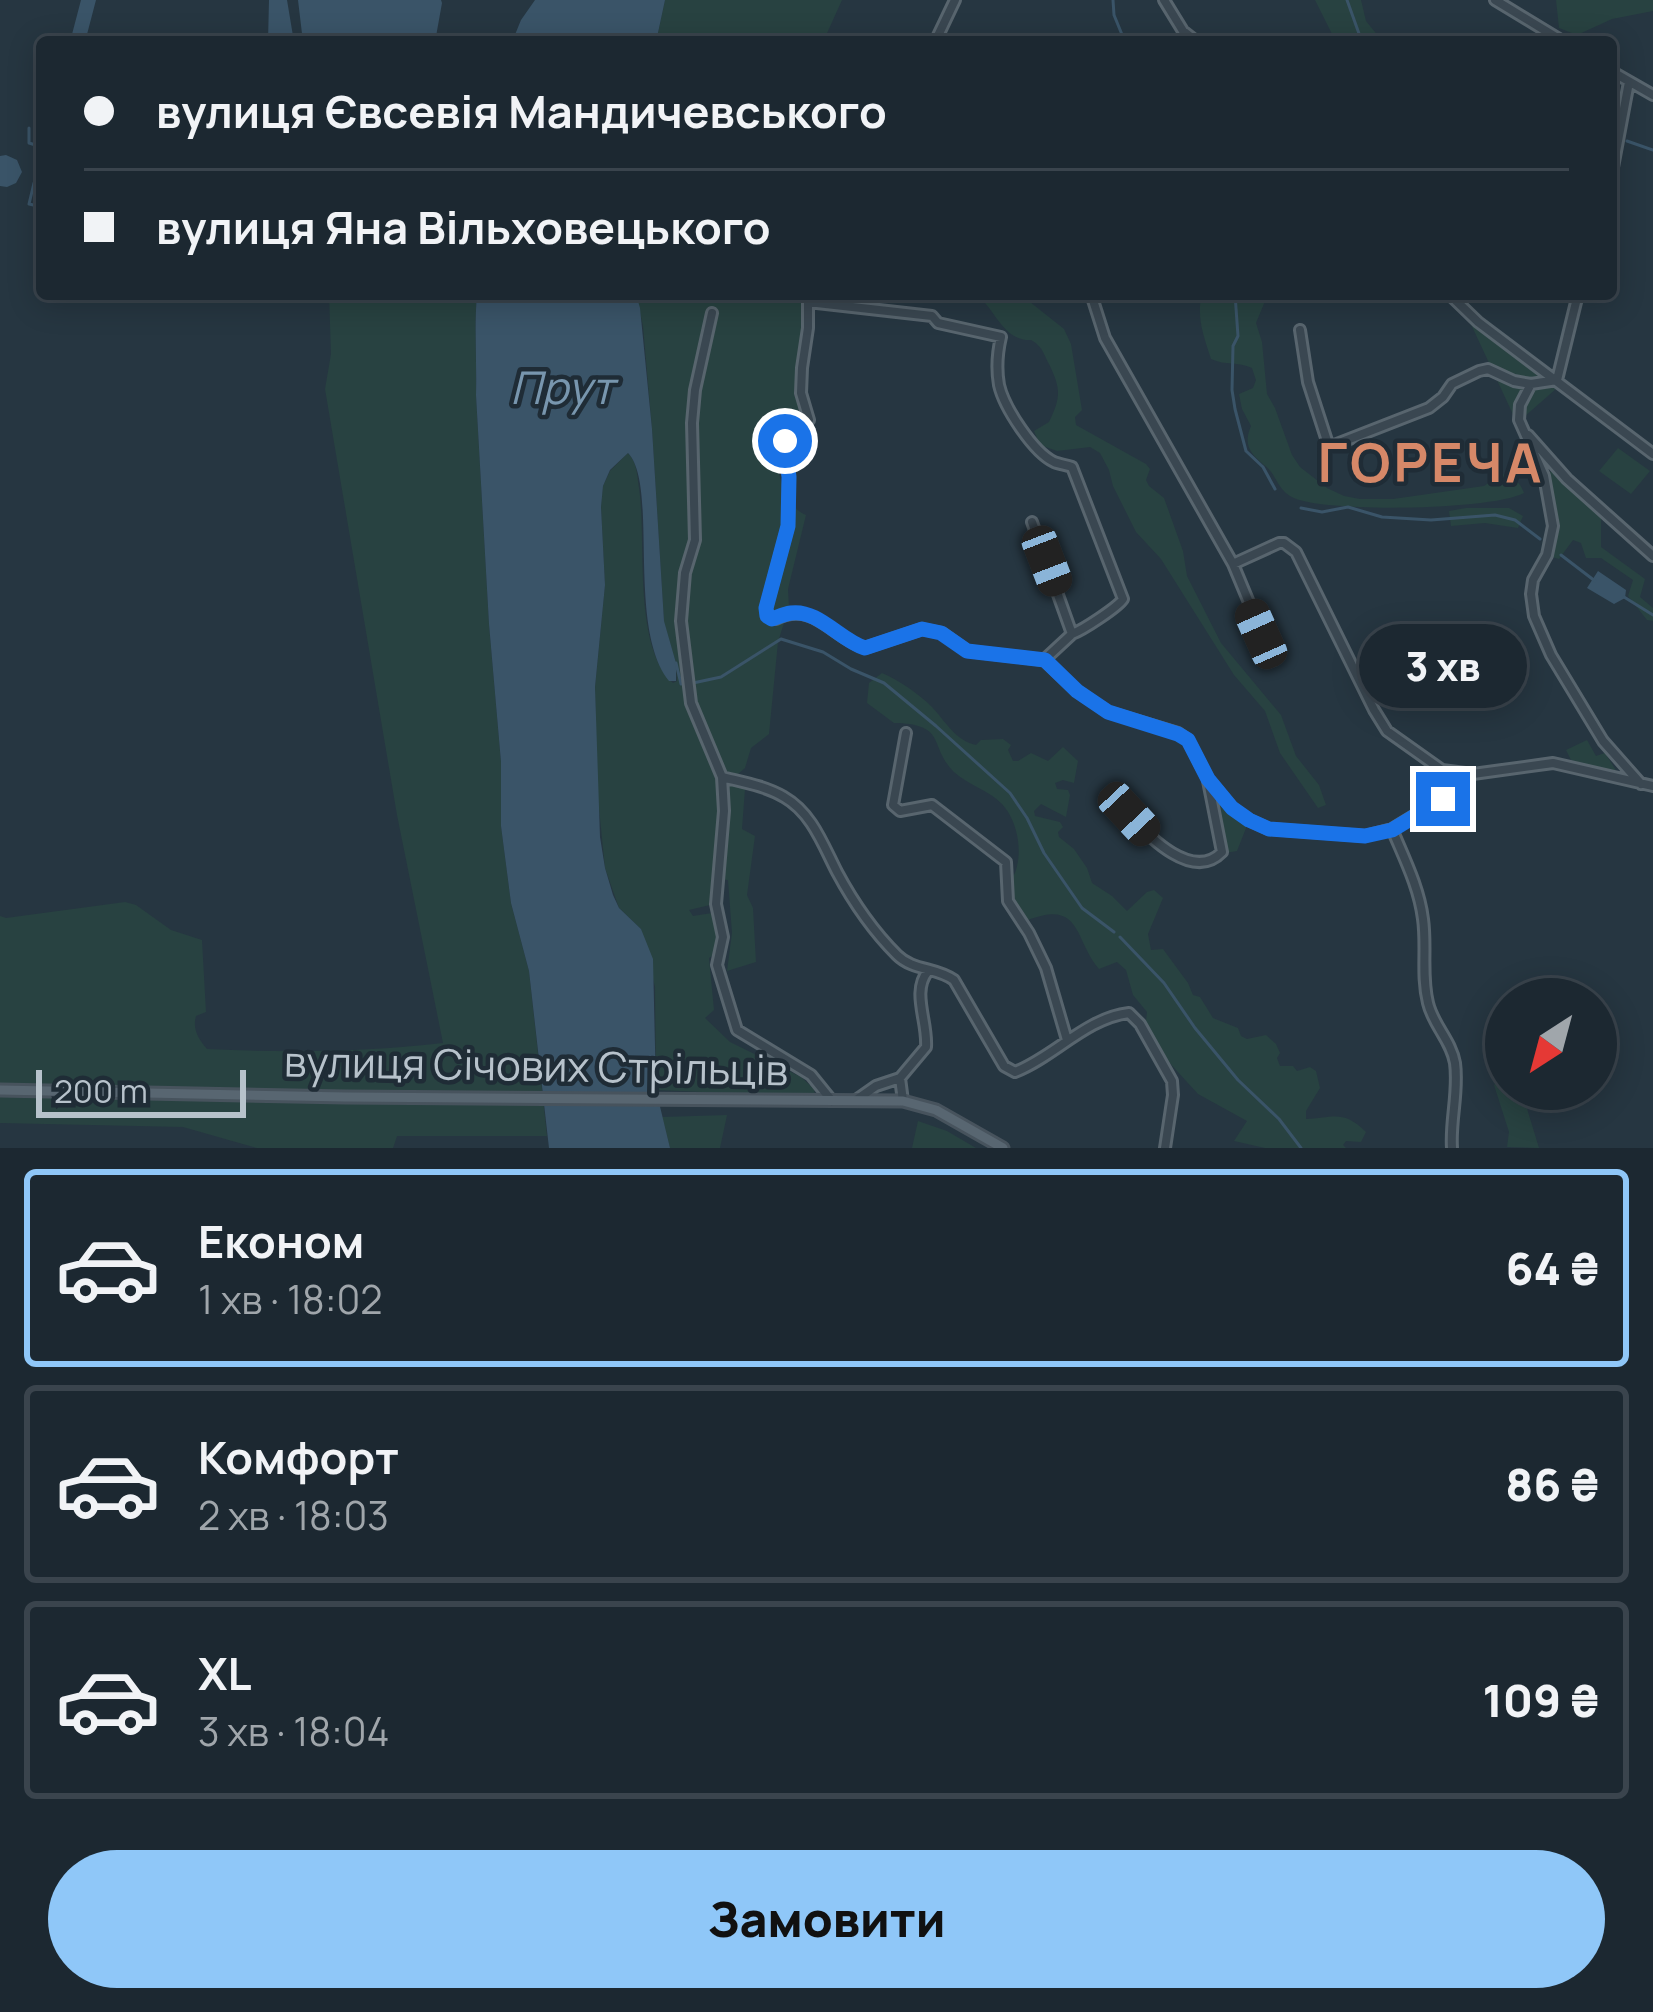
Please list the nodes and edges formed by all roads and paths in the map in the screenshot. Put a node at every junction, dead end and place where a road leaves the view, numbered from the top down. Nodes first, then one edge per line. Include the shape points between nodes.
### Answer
1 (955, 0) edge
2 (1164, 0) edge
3 (1495, 0) edge
4 (938, 36) edge
5 (1190, 36) edge
6 (1554, 36) edge
7 (1617, 75) edge
8 (1629, 82) junction
9 (1653, 95) edge
10 (1617, 146) edge
11 (808, 300) edge
12 (822, 300) edge
13 (1093, 300) edge
14 (1455, 300) edge
15 (1577, 300) edge
16 (712, 313) dead end
17 (1300, 329) dead end
18 (1557, 380) junction
19 (1532, 385) junction
20 (1523, 429) junction
21 (1652, 451) edge
22 (1032, 522) dead end
23 (1653, 556) edge
24 (1233, 564) junction
25 (1072, 634) junction
26 (1045, 660) junction
27 (1273, 660) dead end
28 (906, 733) dead end
29 (1473, 774) junction
30 (722, 777) junction
31 (1208, 779) junction
32 (1641, 784) junction
33 (1653, 785) edge
34 (1129, 814) dead end
35 (1392, 830) junction
36 (928, 971) junction
37 (1067, 1040) junction
38 (900, 1078) junction
39 (0, 1090) edge
40 (832, 1100) junction
41 (856, 1100) junction
42 (903, 1102) junction
43 (1003, 1148) edge
44 (1165, 1148) edge
45 (1452, 1148) edge

1 - 4 street
2 - 5 street
3 - 6 street
7 - 8 street
8 - 9 street
8 - 10 street
11 - 26 street via 801,394 809,420 785,441 788,526 767,616 805,615 865,648 922,629 967,651
12 - 25 street via 932,316 1001,337 1000,392 1037,450 1072,467 1123,598
13 - 24 street via 1105,338
14 - 18 street
15 - 18 street
16 - 30 street via 695,390 695,540 681,621 691,703
17 - 19 street via 1329,447 1429,408 1451,384 1479,371
18 - 19 street
18 - 21 street
19 - 20 street via 1520,405
20 - 23 street
20 - 32 street via 1544,476 1553,526 1533,580 1534,616 1604,740
22 - 25 street
24 - 27 street
24 - 29 street via 1279,543 1296,552 1387,730 1442,770
25 - 26 street
26 - 31 street via 1108,712 1188,740
28 - 37 street via 893,805 932,805 1006,862 1008,901 1046,968
29 - 32 street via 1553,763
29 - 35 street
30 - 36 street via 785,797 804,813 899,958
30 - 40 street via 717,965 736,1030 811,1075
31 - 34 street via 1222,852 1207,863 1156,844
31 - 35 street via 1232,808 1269,829 1365,836
32 - 33 street
35 - 45 street via 1421,907 1431,1015 1455,1062
36 - 37 street via 954,980 1009,1070 1026,1068
36 - 38 street via 919,990 926,1047
37 - 44 street via 1129,1013 1140,1024 1172,1081
38 - 41 street, вулиця Січових Стрільців
38 - 42 street
39 - 40 main road, вулиця Січових Стрільців
40 - 41 main road, вулиця Січових Стрільців
41 - 42 main road, вулиця Січових Стрільців
42 - 43 main road, вулиця Січових Стрільців via 936,1110

